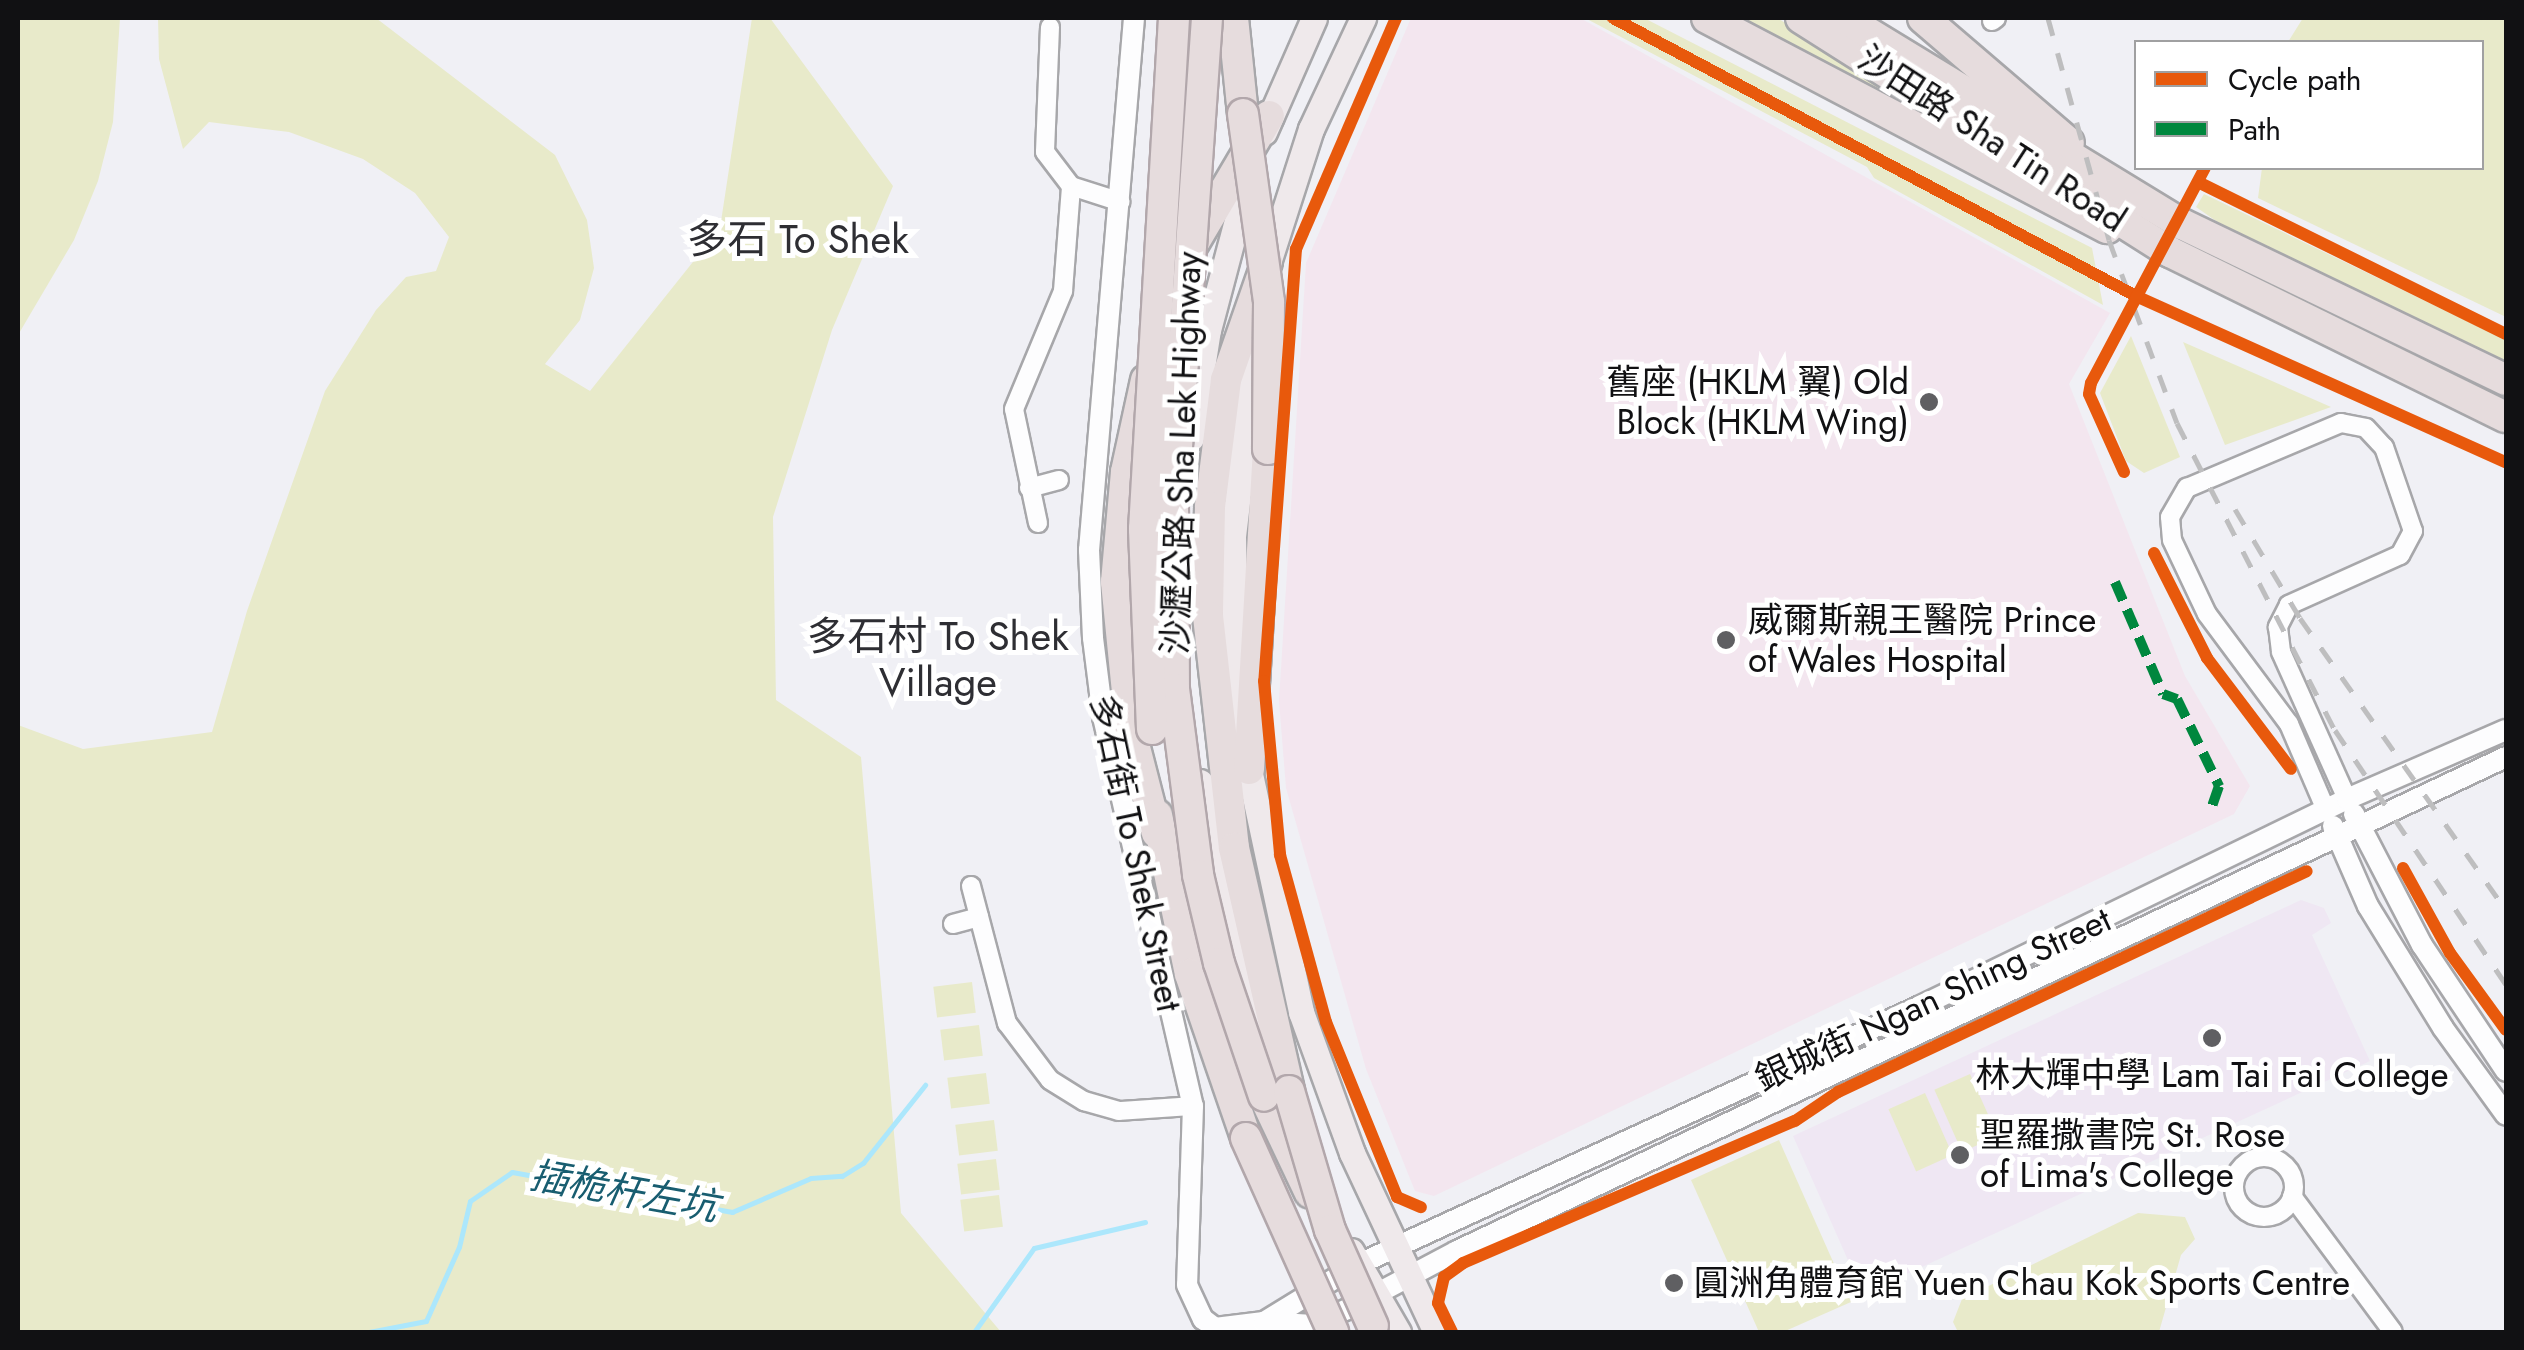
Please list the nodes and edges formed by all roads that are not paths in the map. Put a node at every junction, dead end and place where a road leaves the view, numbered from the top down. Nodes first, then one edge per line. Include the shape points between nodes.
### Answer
1 (1134, 18) edge
2 (1174, 18) edge
3 (1207, 18) edge
4 (1233, 18) edge
5 (1314, 18) edge
6 (1363, 18) edge
7 (1708, 18) edge
8 (1801, 18) edge
9 (1844, 18) edge
10 (1923, 18) edge
11 (1050, 27) dead end
12 (1269, 116) junction
13 (1071, 186) junction
14 (2121, 187) junction
15 (1121, 202) junction
16 (2170, 252) junction
17 (1267, 262) junction
18 (2506, 380) edge
19 (2506, 418) edge
20 (1059, 480) dead end
21 (1029, 488) junction
22 (1038, 523) dead end
23 (2506, 730) edge
24 (2506, 757) edge
25 (1250, 769) junction
26 (2347, 798) junction
27 (2326, 810) junction
28 (2358, 825) junction
29 (1157, 833) junction
30 (2336, 836) junction
31 (971, 886) dead end
32 (979, 917) junction
33 (953, 924) dead end
34 (2506, 1071) edge
35 (1194, 1106) junction
36 (2506, 1115) edge
37 (2292, 1196) dead end
38 (1330, 1230) junction
39 (1393, 1249) junction
40 (1358, 1265) junction
41 (1410, 1274) junction
42 (1379, 1292) junction
43 (1264, 1322) junction
44 (1234, 1332) edge
45 (1333, 1332) edge
46 (1375, 1332) edge
47 (1398, 1332) edge
48 (1436, 1332) edge
49 (2393, 1332) edge

1 - 15 street, 多石街 To Shek Street
2 - 29 highway, 沙瀝公路 Sha Lek Highway, bridge via 1144,529
3 - 38 highway, 沙瀝公路 Sha Lek Highway, bridge via 1172,554 1184,796 1233,1012 1264,1096
4 - 25 highway, bridge via 1269,302
5 - 12 main road
6 - 17 main road via 1311,129
7 - 16 highway via 2065,210
8 - 16 highway, 沙田路 Sha Tin Road
9 - 14 highway, 沙田路 Sha Tin Road
10 - 14 highway
11 - 13 street via 1042,137 1053,166
12 - 29 highway via 1200,224 1135,420 1118,536 1118,648
12 - 40 main road via 1221,274 1194,408 1184,529 1186,658 1204,806 1244,978 1268,1054
13 - 15 street
13 - 21 street via 1063,291 1014,409
14 - 18 highway, 沙田路 Sha Tin Road via 2296,282
15 - 35 street, 多石街 To Shek Street via 1089,550 1093,638 1102,716
16 - 19 highway, 沙田路 Sha Tin Road
17 - 25 main road via 1233,537 1236,677
17 - 38 highway, bridge via 1224,394 1209,532 1210,651 1252,947
20 - 21 street
21 - 22 street
23 - 26 street, 銀城街 Ngan Shing Street
24 - 28 street, 銀城街 Ngan Shing Street
25 - 39 main road via 1300,1012
26 - 27 street, 銀城街 Ngan Shing Street
26 - 27 street via 2281,652 2278,627 2289,605 2400,556 2413,531 2384,447 2366,428 2340,423 2187,488 2170,517 2172,540 2207,614 2289,724
26 - 28 street
27 - 30 street
27 - 39 street, 銀城街 Ngan Shing Street
28 - 30 street, 銀城街 Ngan Shing Street
28 - 34 street via 2422,946
29 - 45 highway, 沙瀝公路 Sha Lek Highway, bridge via 1190,974 1228,1091
30 - 36 street via 2368,906 2426,1002
30 - 41 street, 銀城街 Ngan Shing Street
31 - 32 street
32 - 33 street
32 - 35 street via 1007,1023 1050,1080 1084,1101 1120,1111
35 - 44 street, 多石街 To Shek Street via 1187,1285 1203,1319
37 - 49 street
38 - 46 highway, 沙瀝公路 Sha Lek Highway, bridge
39 - 40 street, 銀城街 Ngan Shing Street
39 - 41 main road
40 - 42 main road
40 - 43 street, 多石街 To Shek Street
41 - 42 street, 銀城街 Ngan Shing Street
41 - 48 main road
42 - 43 street, 多石街 To Shek Street via 1313,1325
42 - 47 main road
43 - 44 street, 多石街 To Shek Street

